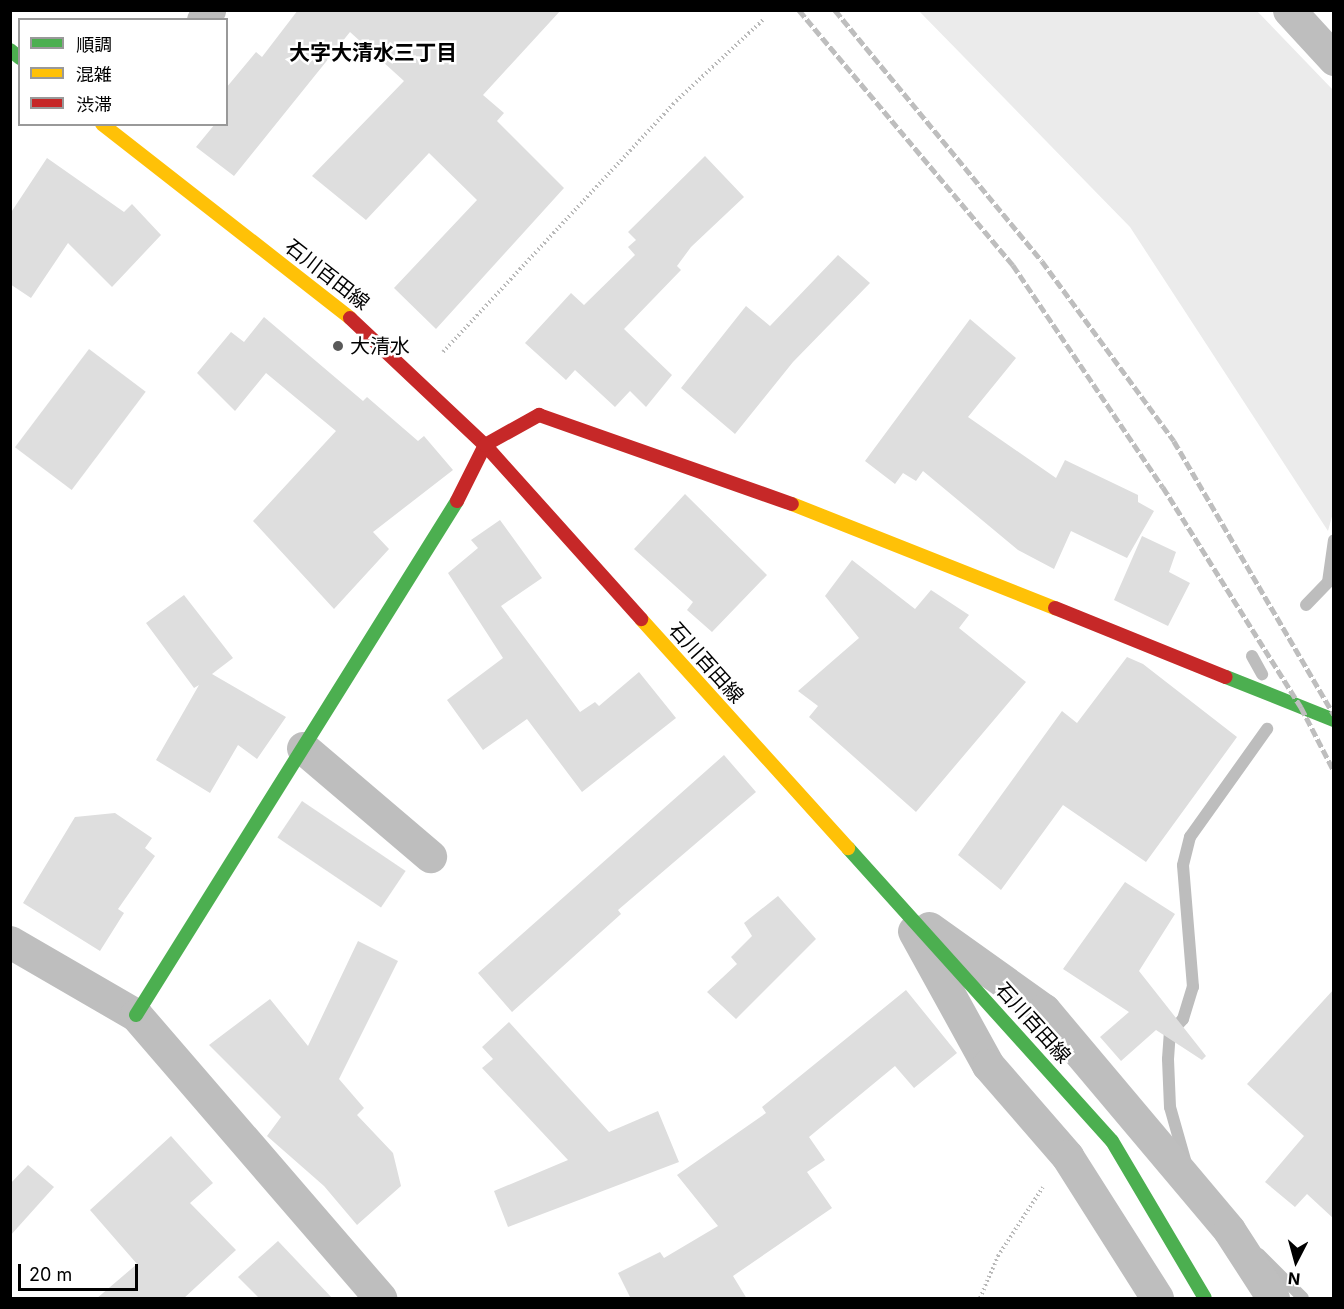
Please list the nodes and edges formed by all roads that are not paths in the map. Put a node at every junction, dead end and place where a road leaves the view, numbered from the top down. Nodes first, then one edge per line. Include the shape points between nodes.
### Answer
1 (1289, 10) edge
2 (1334, 59) edge
3 (115, 128) edge
4 (485, 445) junction
5 (1334, 720) edge
6 (303, 747) junction
7 (430, 856) dead end
8 (901, 908) junction
9 (10, 942) edge
10 (136, 1015) junction
11 (380, 1299) edge
12 (1157, 1299) edge
13 (1205, 1299) edge
14 (1273, 1299) edge

1 - 2 street
3 - 4 main road, 石川百田線 via 353,320
4 - 5 main road via 539,415 817,513
4 - 6 main road via 471,479
4 - 8 main road, 石川百田線
6 - 7 street
6 - 10 main road
8 - 12 street via 988,1065 1067,1156
8 - 13 main road, 石川百田線 via 1112,1142
8 - 14 street via 1044,1010 1222,1222
9 - 10 street
10 - 11 street

